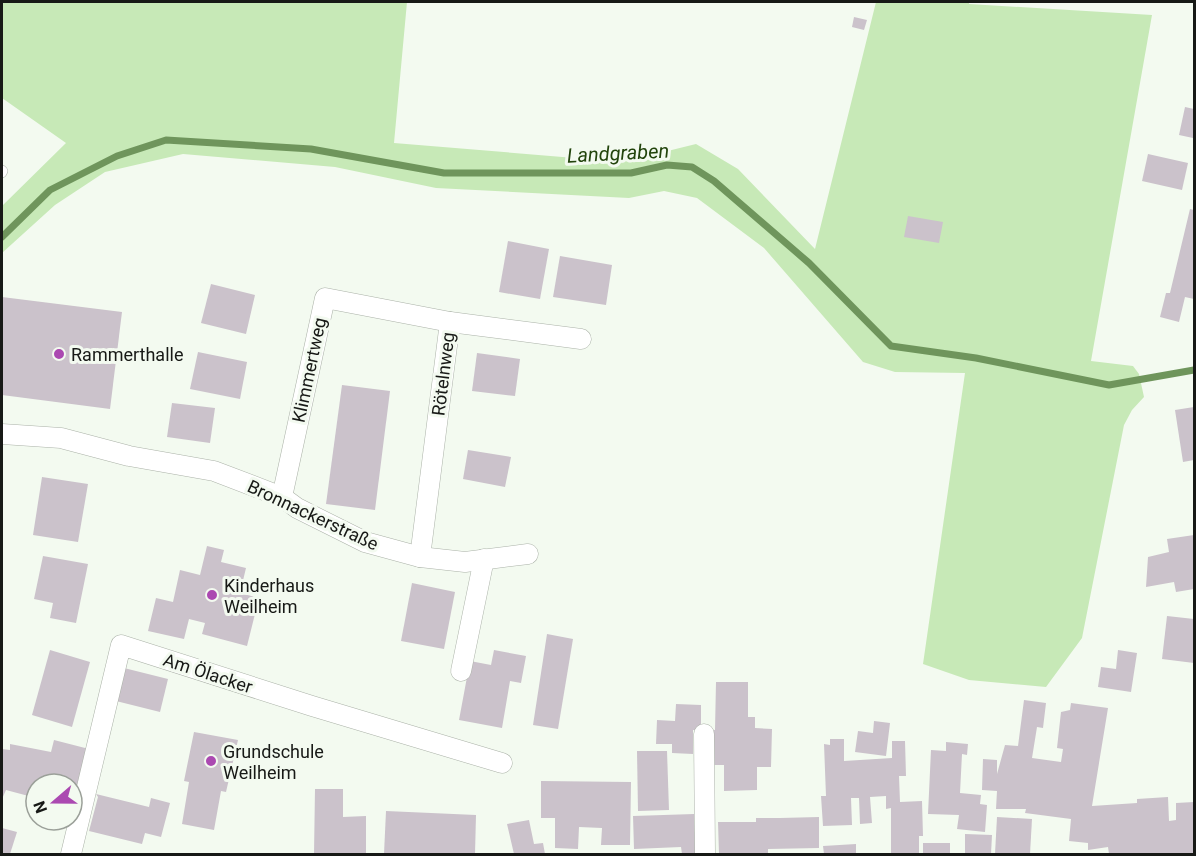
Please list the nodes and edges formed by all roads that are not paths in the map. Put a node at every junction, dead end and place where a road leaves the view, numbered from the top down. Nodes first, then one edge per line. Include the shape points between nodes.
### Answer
1 (450, 322) junction
2 (581, 339) dead end
3 (2, 434) edge
4 (282, 497) junction
5 (528, 554) dead end
6 (420, 557) junction
7 (484, 559) junction
8 (461, 671) dead end
9 (704, 734) dead end
10 (502, 763) dead end
11 (71, 855) edge
12 (705, 855) edge

1 - 2 street, Rötelnweg
1 - 4 street, Klimmertweg via 325,298
1 - 6 street, Rötelnweg
3 - 4 street, Bronnackerstraße via 62,438 129,456 214,471
4 - 6 street, Bronnackerstraße via 365,542
5 - 7 street, Bronnackerstraße
6 - 7 street, Bronnackerstraße via 465,562
7 - 8 street
9 - 12 street
10 - 11 street, Am Ölacker via 121,645

